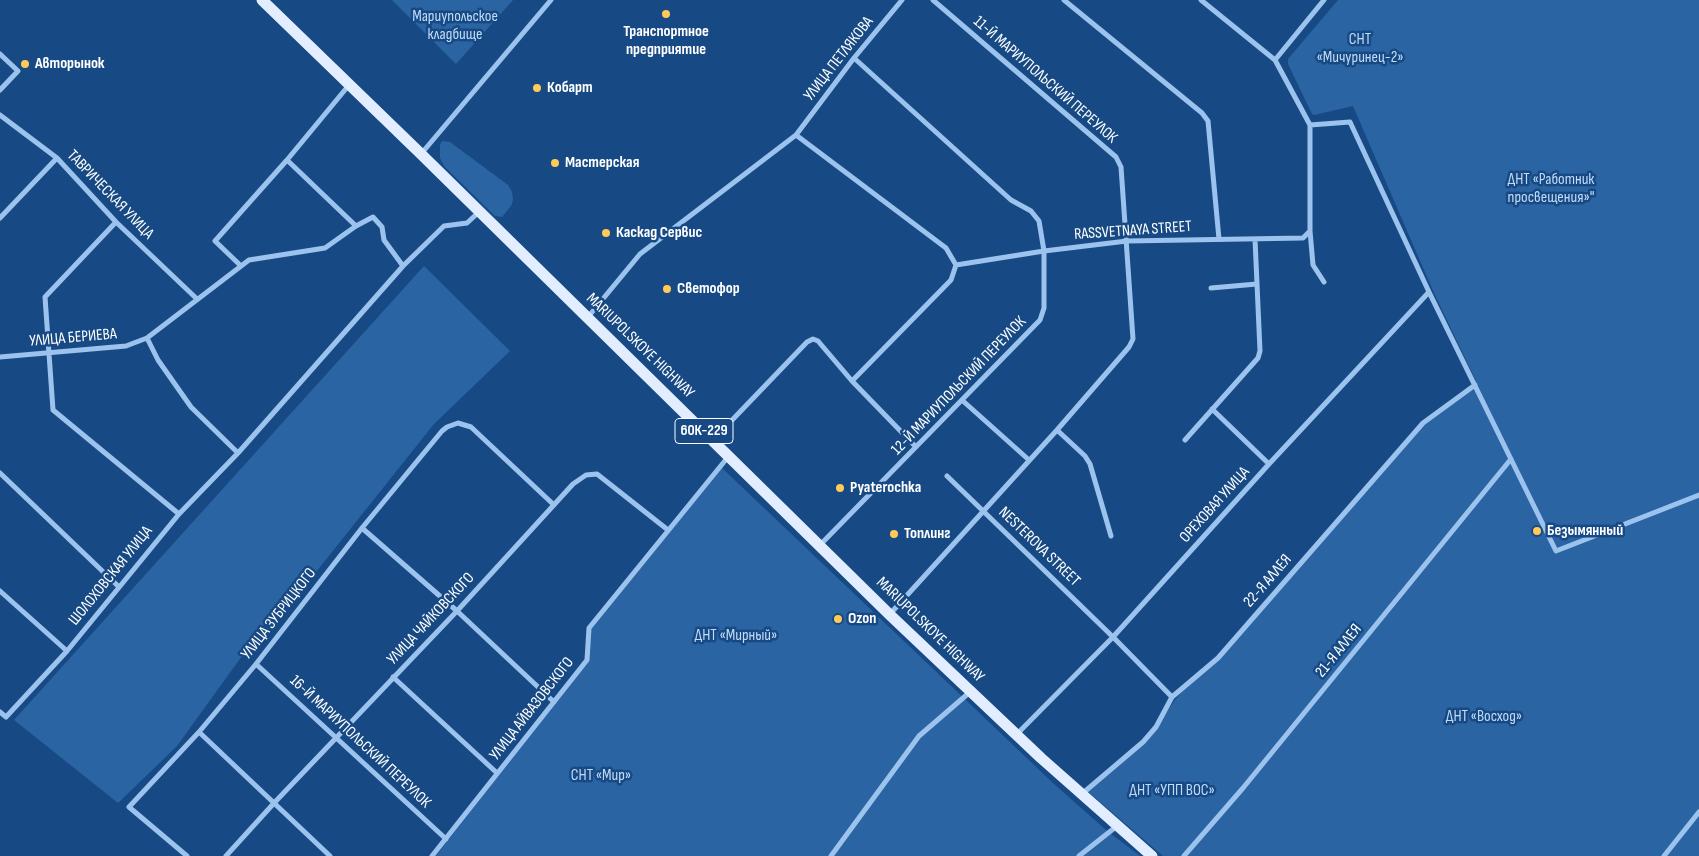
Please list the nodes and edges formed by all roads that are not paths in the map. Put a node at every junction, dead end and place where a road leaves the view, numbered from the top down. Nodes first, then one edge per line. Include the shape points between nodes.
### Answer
1 (262, 0) edge
2 (551, 0) edge
3 (902, 0) edge
4 (933, 0) edge
5 (1064, 0) edge
6 (1201, 0) edge
7 (1324, 0) edge
8 (0, 54) edge
9 (854, 58) junction
10 (1275, 60) junction
11 (350, 84) junction
12 (0, 90) edge
13 (0, 115) edge
14 (1310, 125) junction
15 (796, 134) junction
16 (421, 154) junction
17 (57, 158) junction
18 (287, 160) junction
19 (480, 211) junction
20 (0, 218) edge
21 (116, 222) junction
22 (356, 226) junction
23 (1310, 231) junction
24 (1219, 239) junction
25 (1255, 239) junction
26 (1127, 242) junction
27 (1044, 251) junction
28 (956, 265) junction
29 (241, 266) junction
30 (403, 266) junction
31 (1324, 282) dead end
32 (1257, 284) junction
33 (1211, 288) dead end
34 (1429, 292) junction
35 (197, 299) junction
36 (588, 318) junction
37 (147, 338) junction
38 (49, 353) junction
39 (0, 357) edge
40 (852, 381) junction
41 (1475, 385) junction
42 (963, 401) junction
43 (1212, 409) junction
44 (1057, 430) junction
45 (713, 440) junction
46 (1184, 440) dead end
47 (916, 447) junction
48 (238, 452) junction
49 (729, 456) junction
50 (1511, 459) junction
51 (1029, 460) junction
52 (1269, 464) junction
53 (0, 473) edge
54 (947, 476) dead end
55 (1699, 495) edge
56 (554, 505) junction
57 (983, 511) junction
58 (179, 514) junction
59 (362, 528) junction
60 (668, 530) junction
61 (1111, 536) dead end
62 (819, 545) junction
63 (118, 586) junction
64 (0, 591) edge
65 (457, 610) junction
66 (890, 615) junction
67 (1113, 637) junction
68 (67, 651) junction
69 (256, 664) junction
70 (393, 677) junction
71 (971, 692) junction
72 (1172, 697) junction
73 (554, 702) junction
74 (0, 712) edge
75 (199, 732) junction
76 (1017, 734) junction
77 (336, 738) junction
78 (497, 774) junction
79 (1081, 794) junction
80 (275, 802) junction
81 (1699, 812) edge
82 (1117, 826) junction
83 (446, 839) junction
84 (187, 856) edge
85 (226, 856) edge
86 (330, 856) edge
87 (432, 856) edge
88 (831, 856) edge
89 (1079, 856) edge
90 (1152, 856) edge
91 (1184, 856) edge
92 (1664, 856) edge

1 - 11 main road, MARIUPOLSKOYE HIGHWAY / 60К-229
2 - 16 street
3 - 9 street, УЛИЦА ПЕТЛЯКОВА
4 - 26 street, 11-Й МАРИУПОЛЬСКИЙ ПЕРЕУЛОК via 1116,157 1121,167
5 - 24 street via 1208,121
6 - 10 street
7 - 10 street
8 - 12 street via 18,71
9 - 15 street, УЛИЦА ПЕТЛЯКОВА
9 - 27 street, 12-Й МАРИУПОЛЬСКИЙ ПЕРЕУЛОК via 1011,200 1031,211 1039,221
10 - 14 street
11 - 16 main road, MARIUPOLSKOYE HIGHWAY / 60К-229
11 - 18 street
13 - 17 street, ТАВРИЧЕСКАЯ УЛИЦА
14 - 23 street
14 - 34 street via 1350,122
15 - 28 street via 946,248
15 - 36 street, УЛИЦА ПЕТЛЯКОВА via 640,254
16 - 19 main road, MARIUPOLSKOYE HIGHWAY / 60К-229
17 - 20 street
17 - 21 street, ТАВРИЧЕСКАЯ УЛИЦА
18 - 22 street
18 - 29 street via 215,242
19 - 30 street, ШОЛОХОВСКАЯ УЛИЦА via 467,223 444,226
19 - 36 main road, MARIUPOLSKOYE HIGHWAY / 60К-229
21 - 35 street, ТАВРИЧЕСКАЯ УЛИЦА
21 - 38 street via 45,297
22 - 29 street, УЛИЦА БЕРИЕВА via 325,248 249,260
22 - 30 street via 373,217 382,227 384,240
23 - 25 street, RASSVETNAYA STREET via 1303,238
23 - 31 street via 1313,265
24 - 25 street, RASSVETNAYA STREET
24 - 26 street, RASSVETNAYA STREET
25 - 32 street
26 - 27 street, RASSVETNAYA STREET
26 - 44 street, 11-Й МАРИУПОЛЬСКИЙ ПЕРЕУЛОК via 1133,339
27 - 28 street, RASSVETNAYA STREET
27 - 42 street, 12-Й МАРИУПОЛЬСКИЙ ПЕРЕУЛОК via 1044,308 1040,320
28 - 40 street via 951,280
29 - 35 street, УЛИЦА БЕРИЕВА
30 - 48 street, ШОЛОХОВСКАЯ УЛИЦА
32 - 33 street
32 - 43 street via 1258,358
34 - 41 street
34 - 52 street, ОРЕХОВАЯ УЛИЦА
35 - 37 street, УЛИЦА БЕРИЕВА
36 - 45 main road, MARIUPOLSKOYE HIGHWAY / 60К-229
37 - 38 street, УЛИЦА БЕРИЕВА via 126,346
37 - 48 street via 158,360 191,407
38 - 39 street, УЛИЦА БЕРИЕВА
38 - 58 street via 53,410
40 - 45 street via 813,339
40 - 47 street
41 - 50 street
41 - 72 street, 22-Я АЛЛЕЯ via 1423,423 1218,658
42 - 47 street, 12-Й МАРИУПОЛЬСКИЙ ПЕРЕУЛОК
42 - 51 street
43 - 46 street
43 - 52 street
44 - 51 street, 11-Й МАРИУПОЛЬСКИЙ ПЕРЕУЛОК
44 - 61 street via 1090,464
45 - 49 main road, MARIUPOLSKOYE HIGHWAY / 60К-229
47 - 62 street, 12-Й МАРИУПОЛЬСКИЙ ПЕРЕУЛОК
48 - 58 street, ШОЛОХОВСКАЯ УЛИЦА
49 - 60 street, УЛИЦА АЙВАЗОВСКОГО
49 - 62 main road, MARIUPOLSKOYE HIGHWAY / 60К-229
50 - 55 street via 1556,551
50 - 91 street, 21-Я АЛЛЕЯ
51 - 57 street, 11-Й МАРИУПОЛЬСКИЙ ПЕРЕУЛОК
52 - 67 street, ОРЕХОВАЯ УЛИЦА
53 - 63 street
54 - 57 street, NESTEROVA STREET
56 - 59 street, УЛИЦА ЗУБРИЦКОГО via 471,426 458,423 442,431
56 - 60 street, УЛИЦА ЧАЙКОВСКОГО via 573,484 586,475 597,474
56 - 65 street, УЛИЦА ЧАЙКОВСКОГО
57 - 66 street, 11-Й МАРИУПОЛЬСКИЙ ПЕРЕУЛОК
57 - 67 street, NESTEROVA STREET
58 - 63 street, ШОЛОХОВСКАЯ УЛИЦА
59 - 65 street
59 - 69 street, УЛИЦА ЗУБРИЦКОГО
60 - 73 street, УЛИЦА АЙВАЗОВСКОГО via 589,628 587,660
62 - 66 main road, MARIUPOLSKOYE HIGHWAY / 60К-229
63 - 68 street, ШОЛОХОВСКАЯ УЛИЦА
64 - 68 street
65 - 70 street, УЛИЦА ЧАЙКОВСКОГО
65 - 73 street
66 - 71 main road, MARIUPOLSKOYE HIGHWAY / 60К-229
67 - 72 street, NESTEROVA STREET
67 - 76 street, ОРЕХОВАЯ УЛИЦА
68 - 74 street, ШОЛОХОВСКАЯ УЛИЦА via 6,717
69 - 75 street, УЛИЦА ЗУБРИЦКОГО
69 - 77 street, 16-Й МАРИУПОЛЬСКИЙ ПЕРЕУЛОК
70 - 77 street, УЛИЦА ЧАЙКОВСКОГО
70 - 78 street
71 - 76 main road, MARIUPOLSKOYE HIGHWAY / 60К-229
71 - 88 street via 920,736
72 - 79 street, 22-Я АЛЛЕЯ via 1156,727 1143,742
73 - 78 street, УЛИЦА АЙВАЗОВСКОГО
75 - 80 street
75 - 84 street, УЛИЦА ЗУБРИЦКОГО via 129,807
76 - 79 main road, MARIUPOLSKOYE HIGHWAY / 60К-229
77 - 80 street, УЛИЦА ЧАЙКОВСКОГО
77 - 83 street, 16-Й МАРИУПОЛЬСКИЙ ПЕРЕУЛОК
78 - 83 street, УЛИЦА АЙВАЗОВСКОГО
79 - 82 main road, MARIUPOLSKOYE HIGHWAY / 60К-229
80 - 85 street, УЛИЦА ЧАЙКОВСКОГО
80 - 86 street
81 - 92 street
82 - 89 street
82 - 90 main road, MARIUPOLSKOYE HIGHWAY / 60К-229
83 - 87 street, УЛИЦА АЙВАЗОВСКОГО

